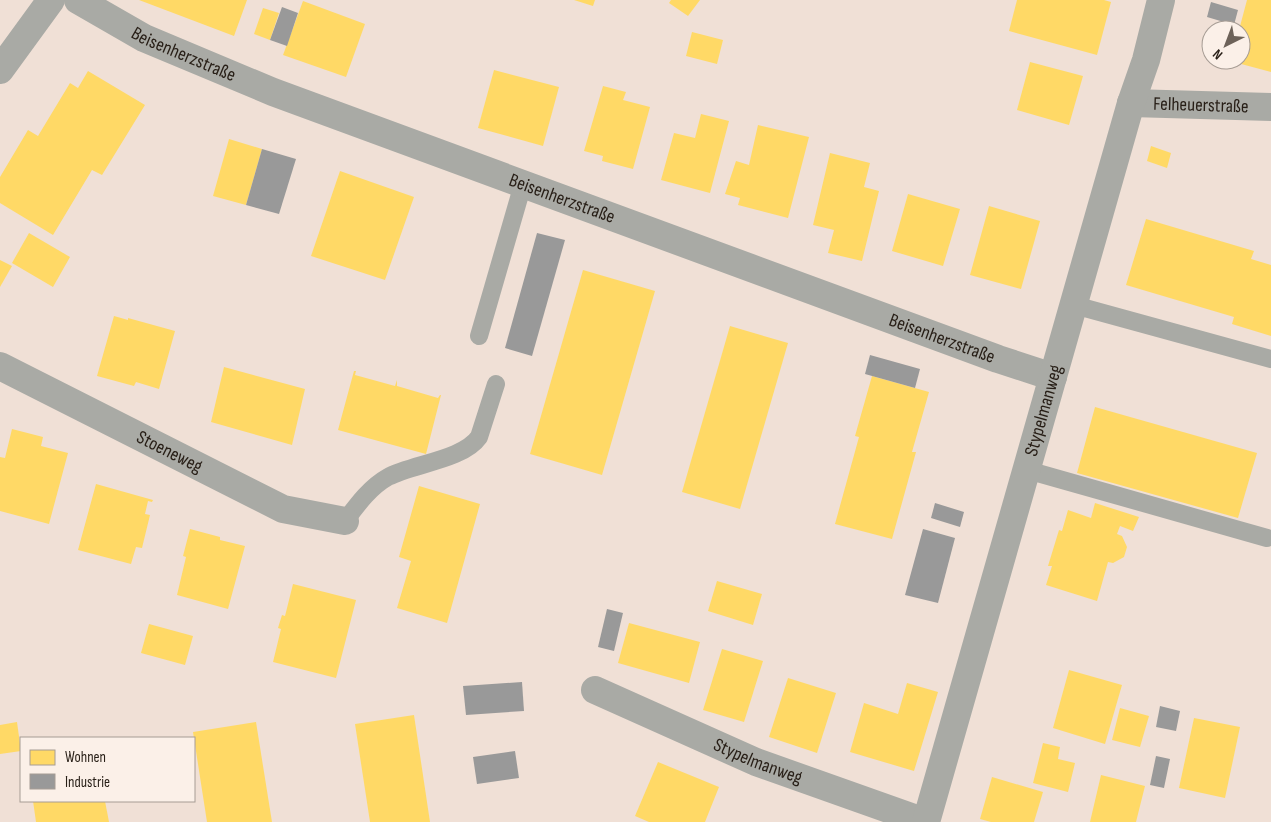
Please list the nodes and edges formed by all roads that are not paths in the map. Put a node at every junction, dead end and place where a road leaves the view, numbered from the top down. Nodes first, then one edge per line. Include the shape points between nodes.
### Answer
1 (51, 0) edge
2 (78, 0) edge
3 (1161, 0) edge
4 (0, 70) edge
5 (1131, 103) junction
6 (1271, 107) edge
7 (524, 184) junction
8 (1074, 305) junction
9 (479, 336) dead end
10 (1271, 359) edge
11 (0, 366) edge
12 (1053, 377) junction
13 (496, 384) dead end
14 (1026, 470) junction
15 (345, 521) joint
16 (1267, 538) dead end
17 (595, 690) dead end
18 (925, 822) edge

1 - 4 street
2 - 7 street, Beisenherzstraße via 144,38 273,92
3 - 5 street, Stypelmanweg
5 - 6 street, Felheuerstraße
5 - 8 street, Stypelmanweg
7 - 9 lane
7 - 12 street, Beisenherzstraße
8 - 10 lane
8 - 12 street, Stypelmanweg
11 - 15 street, Stoeneweg via 283,509
12 - 14 street, Stypelmanweg
13 - 15 lane via 475,443 390,476 377,484
14 - 16 lane
14 - 18 street, Stypelmanweg
17 - 18 street, Stypelmanweg via 756,762

